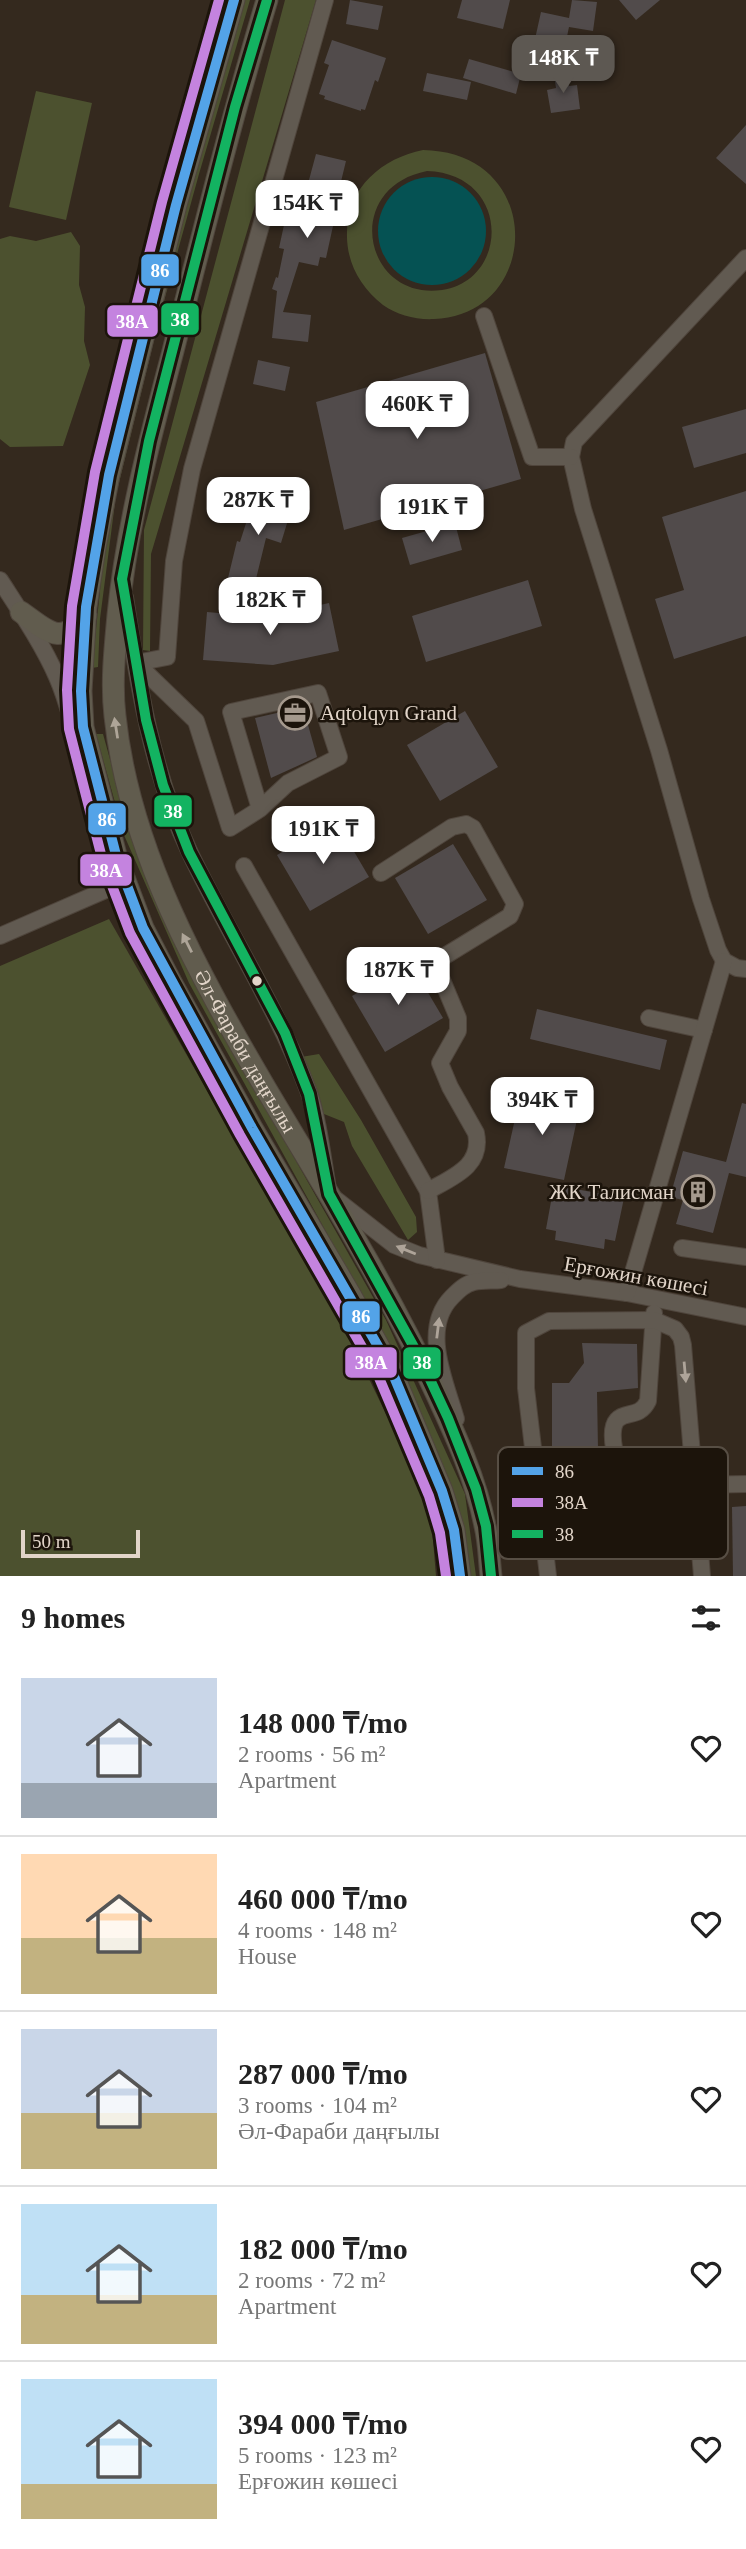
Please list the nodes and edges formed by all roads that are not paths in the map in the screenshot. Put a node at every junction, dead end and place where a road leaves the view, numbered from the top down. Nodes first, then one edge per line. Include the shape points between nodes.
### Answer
1 (234, 0) edge
2 (267, 0) edge
3 (325, 0) edge
4 (746, 258) edge
5 (484, 316) dead end
6 (571, 457) junction
7 (122, 579) junction
8 (0, 580) edge
9 (21, 612) junction
10 (86, 615) junction
11 (136, 663) junction
12 (260, 810) junction
13 (244, 866) dead end
14 (381, 873) dead end
15 (124, 882) junction
16 (0, 936) edge
17 (724, 961) junction
18 (746, 969) edge
19 (649, 1017) dead end
20 (704, 1030) junction
21 (428, 1191) junction
22 (329, 1194) junction
23 (682, 1248) dead end
24 (746, 1257) edge
25 (438, 1260) junction
26 (520, 1279) junction
27 (627, 1293) junction
28 (657, 1300) junction
29 (746, 1317) edge
30 (654, 1320) junction
31 (533, 1447) edge
32 (616, 1447) edge
33 (691, 1447) edge
34 (728, 1484) edge
35 (746, 1484) edge
36 (476, 1489) junction
37 (460, 1576) edge
38 (491, 1576) edge

1 - 10 main road, Әл-Фараби даңғылы via 109,475
2 - 7 main road, Әл-Фараби даңғылы via 149,441
3 - 11 street via 192,469 174,561 167,657
4 - 6 street via 574,442
5 - 6 street via 532,457
6 - 17 street via 701,899
7 - 11 street
22 -> 7 main road, Әл-Фараби даңғылы via 202,974 151,862 121,758 114,713
8 - 9 street
9 - 10 main road via 54,635 74,630
9 - 15 street via 57,678 87,793
10 - 15 main road, Әл-Фараби даңғылы via 83,727
11 - 12 street via 196,721 230,828
11 - 22 street via 163,785 189,852 285,1033 309,1094
12 - 12 street via 231,712 318,693 339,757 288,783
13 - 21 street
14 - 21 street via 453,827 466,824 473,828 515,904 510,916 440,960 437,968 458,1018 458,1031 440,1063 478,1142 471,1164
15 - 16 street
15 - 37 main road, Әл-Фараби даңғылы via 170,982 390,1367 442,1491 454,1530
17 - 18 street
17 - 20 street
19 - 20 street
20 - 27 street
21 - 25 street
25 -> 22 street, Ерғожин көшесі via 394,1245
22 - 36 main road, Әл-Фараби даңғылы via 420,1358
23 - 24 street
25 - 26 street, Ерғожин көшесі
26 - 27 street, Ерғожин көшесі
36 -> 26 street, Ерғожин көшесі via 438,1355 439,1318 461,1288 474,1282
27 - 28 street, Ерғожин көшесі
28 - 29 street, Ерғожин көшесі
28 - 30 street
30 - 31 street via 549,1321 526,1333
30 - 32 street via 648,1401 644,1409 614,1423
30 -> 33 street via 676,1329 681,1337
34 - 35 street
36 - 38 main road, Әл-Фараби даңғылы via 486,1526

